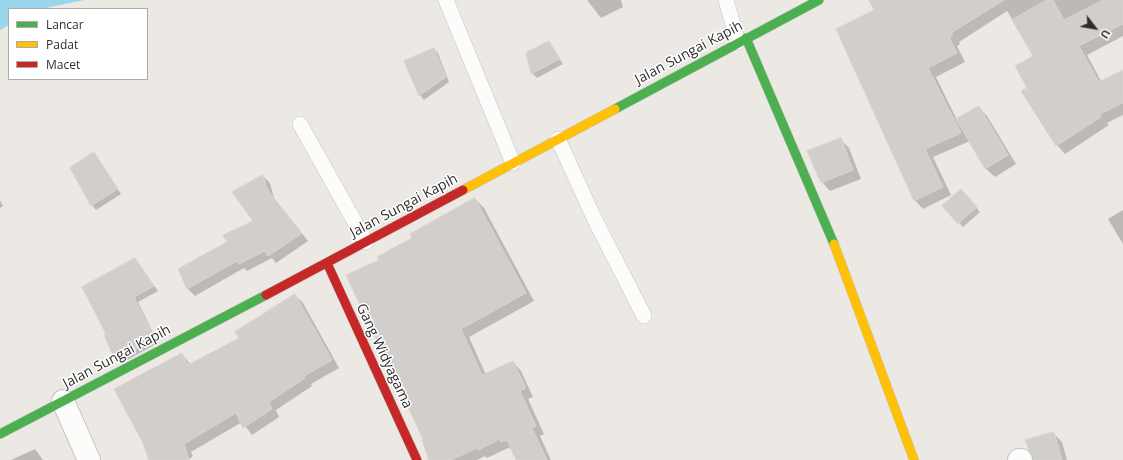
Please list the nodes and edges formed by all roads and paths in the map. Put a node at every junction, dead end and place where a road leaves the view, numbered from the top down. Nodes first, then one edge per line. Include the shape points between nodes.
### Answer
1 (446, 0) edge
2 (726, 0) edge
3 (819, 0) edge
4 (742, 40) junction
5 (300, 124) dead end
6 (558, 139) junction
7 (513, 163) junction
8 (366, 242) junction
9 (327, 263) junction
10 (644, 316) dead end
11 (63, 401) junction
12 (0, 434) edge
13 (89, 460) edge
14 (416, 460) edge
15 (914, 460) edge

1 - 7 lane
2 - 4 lane
3 - 4 street, Jalan Sungai Kapih
4 - 6 street, Jalan Sungai Kapih
4 - 15 street via 838,256
5 - 8 lane
6 - 7 street, Jalan Sungai Kapih
6 - 10 lane via 594,218
7 - 8 street, Jalan Sungai Kapih
8 - 9 street, Jalan Sungai Kapih
9 - 11 street, Jalan Sungai Kapih
9 - 14 street, Gang Widyagama
11 - 12 street, Jalan Sungai Kapih
11 - 13 street

